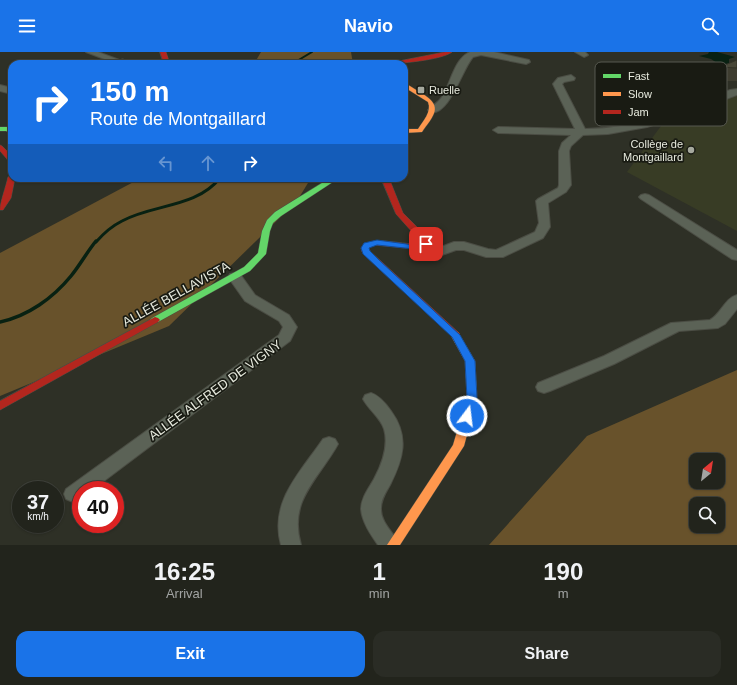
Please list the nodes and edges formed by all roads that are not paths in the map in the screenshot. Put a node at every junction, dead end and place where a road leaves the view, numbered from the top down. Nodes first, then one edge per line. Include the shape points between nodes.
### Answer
1 (90, 52) edge
2 (455, 55) edge
3 (107, 60) edge
4 (408, 61) edge
5 (526, 62) dead end
6 (571, 78) dead end
7 (408, 87) edge
8 (737, 92) edge
9 (727, 94) edge
10 (433, 110) junction
11 (638, 126) edge
12 (498, 130) dead end
13 (408, 131) edge
14 (581, 132) junction
15 (0, 146) edge
16 (8, 156) edge
17 (11, 182) edge
18 (329, 182) edge
19 (387, 182) edge
20 (644, 197) dead end
21 (0, 208) edge
22 (425, 246) junction
23 (737, 256) edge
24 (235, 277) junction
25 (737, 299) edge
26 (544, 387) dead end
27 (371, 399) dead end
28 (0, 406) edge
29 (329, 444) dead end
30 (91, 481) edge
31 (291, 545) edge
32 (391, 545) edge

1 - 3 street
2 - 4 street
2 - 5 street via 478,52
2 - 10 street via 445,101 438,109
6 - 14 street via 561,80 557,84
7 - 10 street via 430,101
8 - 9 street
10 - 13 street via 420,131
11 - 14 street
12 - 14 street
14 - 22 street via 566,145 564,151 564,188 542,202 545,226 539,235 498,254 464,246 454,246 442,251
15 - 16 street
17 - 21 street via 8,197
18 - 24 street, ALLÉE BELLAVISTA via 278,214 270,222 262,254
19 - 22 street via 400,214 425,240
20 - 23 street
22 - 32 street via 406,247 377,242 365,248 375,261 456,335 470,361 472,398 458,446
24 - 28 street, ALLÉE BELLAVISTA
24 - 30 street, ALLÉE ALFRED DE VIGNY via 250,298 284,318 290,327 285,338
25 - 26 street via 720,321 713,325 676,326 608,360
27 - 32 street via 391,423 395,436 392,460 374,496 371,509 374,522
29 - 31 street via 293,499 288,515

